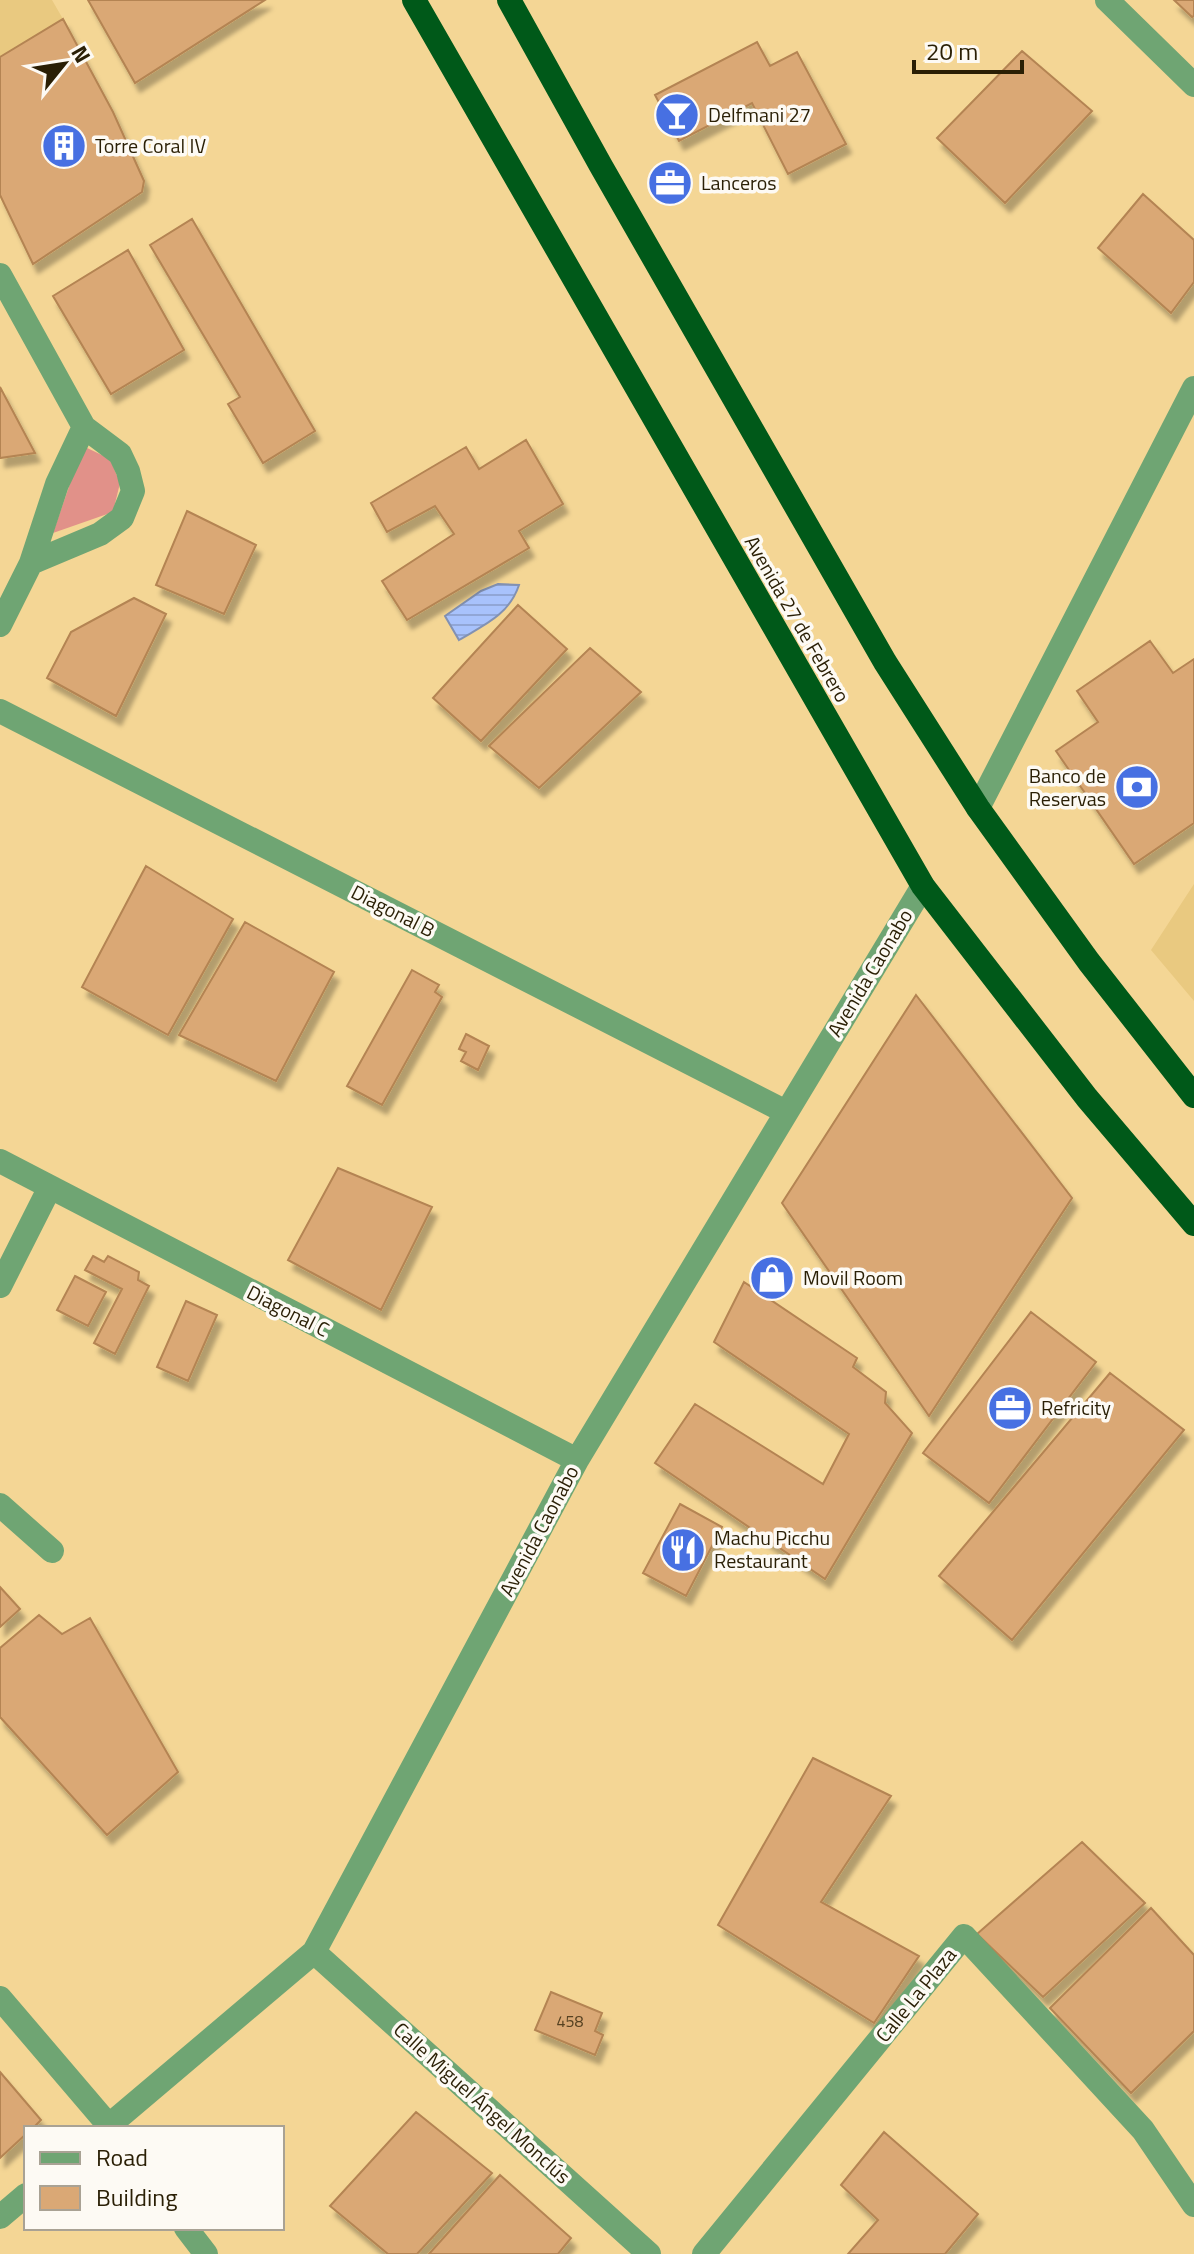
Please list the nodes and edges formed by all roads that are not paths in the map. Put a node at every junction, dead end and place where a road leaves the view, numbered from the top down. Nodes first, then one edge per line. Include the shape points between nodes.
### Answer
1 (414, 0) edge
2 (509, 0) edge
3 (1107, 0) edge
4 (1194, 85) edge
5 (0, 275) edge
6 (1194, 388) edge
7 (84, 427) junction
8 (31, 563) junction
9 (0, 625) edge
10 (0, 711) edge
11 (978, 808) junction
12 (923, 886) junction
13 (1194, 1096) edge
14 (786, 1112) junction
15 (0, 1161) edge
16 (49, 1189) junction
17 (1194, 1224) edge
18 (0, 1286) edge
19 (577, 1460) junction
20 (0, 1505) edge
21 (52, 1551) dead end
22 (314, 1952) junction
23 (0, 1998) edge
24 (108, 2126) edge
25 (110, 2126) edge
26 (24, 2197) edge
27 (1194, 2205) edge
28 (0, 2217) edge
29 (188, 2230) edge
30 (206, 2254) edge
31 (649, 2254) edge
32 (704, 2254) edge

1 - 12 highway, Avenida 27 de Febrero
2 - 11 highway via 885,662
3 - 4 street
5 - 7 street
6 - 11 street
7 - 8 street via 57,484
7 - 8 street via 120,454 133,491 128,505 122,518 100,534
8 - 9 street
10 - 14 street, Diagonal B
11 - 13 highway
12 - 14 street, Avenida Caonabo
12 - 17 highway, Avenida 27 de Febrero via 1087,1098
14 - 19 street, Avenida Caonabo
15 - 16 street, Diagonal C
16 - 18 street
16 - 19 street, Diagonal C
19 - 22 street, Avenida Caonabo
20 - 21 street
22 - 25 street, Avenida Caonabo
22 - 31 street, Calle Miguel Ángel Monclús
23 - 24 street
26 - 28 street
27 - 32 street, Calle La Plaza via 1143,2130 964,1936
29 - 30 street

